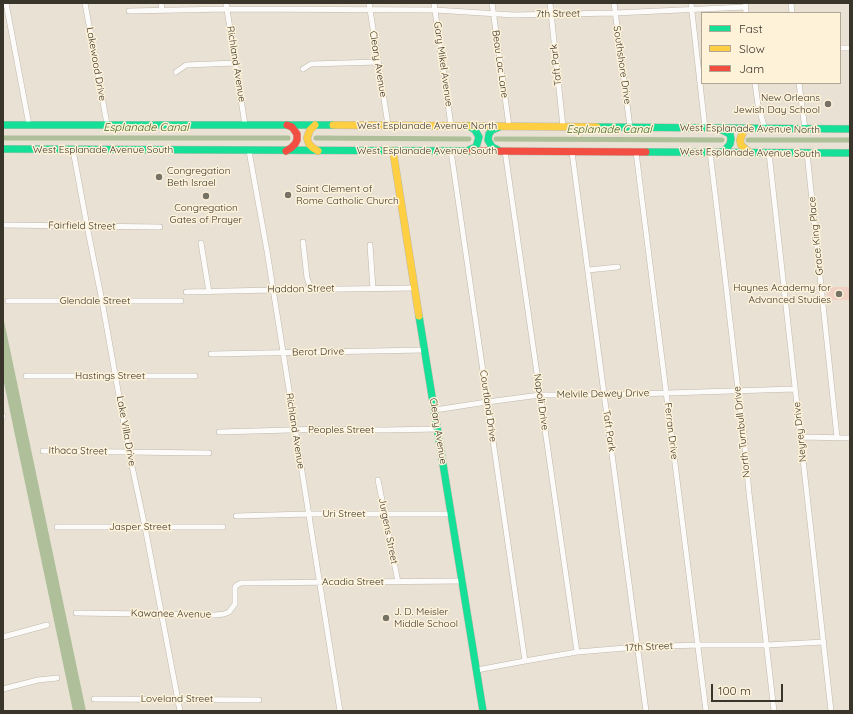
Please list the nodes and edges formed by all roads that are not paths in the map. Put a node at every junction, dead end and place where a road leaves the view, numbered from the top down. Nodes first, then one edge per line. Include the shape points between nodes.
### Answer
1 (6, 3) edge
2 (85, 3) edge
3 (161, 3) edge
4 (369, 3) edge
5 (434, 3) edge
6 (492, 3) edge
7 (550, 3) edge
8 (614, 3) edge
9 (691, 3) edge
10 (227, 6) edge
11 (294, 6) edge
12 (746, 8) edge
13 (129, 10) dead end
14 (162, 10) junction
15 (370, 10) junction
16 (435, 10) junction
17 (692, 10) junction
18 (615, 13) junction
19 (493, 14) junction
20 (551, 14) junction
21 (378, 62) junction
22 (235, 63) junction
23 (303, 69) dead end
24 (176, 72) dead end
25 (755, 84) edge
26 (799, 84) edge
27 (107, 124) junction
28 (286, 124) junction
29 (3, 125) edge
30 (29, 125) junction
31 (245, 125) junction
32 (315, 125) junction
33 (388, 125) junction
34 (451, 126) junction
35 (469, 126) junction
36 (501, 126) junction
37 (509, 126) junction
38 (563, 127) junction
39 (630, 127) junction
40 (705, 128) junction
41 (720, 128) junction
42 (749, 128) junction
43 (765, 129) junction
44 (805, 129) junction
45 (850, 130) edge
46 (3, 149) edge
47 (73, 150) junction
48 (250, 151) junction
49 (286, 151) junction
50 (318, 151) junction
51 (393, 151) junction
52 (451, 151) junction
53 (467, 151) junction
54 (502, 151) junction
55 (572, 152) junction
56 (636, 152) junction
57 (710, 152) junction
58 (719, 152) junction
59 (751, 153) junction
60 (769, 153) junction
61 (808, 153) junction
62 (850, 154) edge
63 (3, 225) edge
64 (87, 226) junction
65 (160, 227) dead end
66 (303, 242) dead end
67 (201, 243) dead end
68 (370, 245) dead end
69 (618, 267) dead end
70 (588, 270) junction
71 (415, 288) junction
72 (311, 289) junction
73 (373, 289) junction
74 (272, 290) junction
75 (186, 292) dead end
76 (209, 292) junction
77 (8, 301) dead end
78 (181, 301) dead end
79 (102, 302) junction
80 (425, 350) junction
81 (282, 352) junction
82 (211, 354) dead end
83 (26, 376) dead end
84 (116, 376) junction
85 (195, 376) dead end
86 (795, 389) junction
87 (738, 390) junction
88 (666, 393) junction
89 (540, 395) junction
90 (604, 395) junction
91 (487, 402) junction
92 (435, 410) junction
93 (438, 429) junction
94 (295, 430) junction
95 (219, 432) dead end
96 (801, 437) junction
97 (837, 437) junction
98 (850, 438) edge
99 (43, 451) dead end
100 (129, 452) junction
101 (209, 453) dead end
102 (378, 480) dead end
103 (308, 514) junction
104 (385, 514) junction
105 (452, 514) junction
106 (236, 516) dead end
107 (57, 527) dead end
108 (145, 527) junction
109 (223, 527) dead end
110 (462, 581) junction
111 (319, 582) junction
112 (398, 582) junction
113 (244, 583) joint
114 (76, 613) dead end
115 (161, 614) junction
116 (47, 626) dead end
117 (3, 637) edge
118 (824, 642) junction
119 (698, 645) junction
120 (767, 645) junction
121 (638, 647) junction
122 (577, 652) junction
123 (525, 660) junction
124 (477, 670) junction
125 (57, 678) dead end
126 (3, 689) edge
127 (94, 699) dead end
128 (178, 699) junction
129 (259, 700) dead end
130 (180, 711) edge
131 (340, 711) edge
132 (484, 711) edge
133 (646, 711) edge
134 (706, 711) edge
135 (774, 711) edge
136 (831, 711) edge

1 - 30 street
2 - 27 street, Lakewood Drive
3 - 14 street
4 - 15 street, Cleary Avenue
5 - 16 street, Gary Mikel Avenue
6 - 19 street, Beau Lac Lane
7 - 20 street, Taft Park
8 - 18 street, Southshore Drive
9 - 17 street
10 - 11 street, 7th Street
10 - 14 street, 7th Street
10 - 22 street, Richland Avenue
11 - 15 street, 7th Street
12 - 17 street, 7th Street
13 - 14 street, 7th Street
15 - 16 street, 7th Street
15 - 21 street, Cleary Avenue
16 - 19 street, 7th Street
16 - 34 street, Gary Mikel Avenue
17 - 18 street, 7th Street
17 - 40 street
18 - 20 street, 7th Street
18 - 39 street, Southshore Drive
19 - 20 street, 7th Street
19 - 37 street, Beau Lac Lane
20 - 38 street, Taft Park
21 - 23 street via 311,64
21 - 33 street, Cleary Avenue
22 - 24 street via 186,65
22 - 31 street, Richland Avenue
25 - 43 street
26 - 44 street
27 - 30 main road, West Esplanade Avenue North
27 - 31 main road, West Esplanade Avenue North
28 - 31 main road, West Esplanade Avenue North
28 - 32 main road, West Esplanade Avenue North
28 - 49 main road via 295,131 297,140
29 - 30 main road, West Esplanade Avenue North
32 - 33 main road, West Esplanade Avenue North
32 - 50 main road via 307,138 309,144
33 - 34 main road, West Esplanade Avenue North
34 - 35 main road, West Esplanade Avenue North
35 - 36 main road, West Esplanade Avenue North
35 - 53 main road via 479,137 476,147
36 - 37 main road, West Esplanade Avenue North
36 - 54 main road via 492,130 488,140 492,147
37 - 38 main road, West Esplanade Avenue North
38 - 39 main road, West Esplanade Avenue North
39 - 40 main road, West Esplanade Avenue North
40 - 41 main road, West Esplanade Avenue North
41 - 42 main road, West Esplanade Avenue North
41 - 58 main road via 730,134 731,138 727,148
42 - 43 main road, West Esplanade Avenue North
42 - 59 main road via 743,132 740,140 741,145
43 - 44 main road, West Esplanade Avenue North
44 - 45 main road, West Esplanade Avenue North
46 - 47 main road, West Esplanade Avenue South
47 - 48 main road, West Esplanade Avenue South
47 - 64 street, Lake Villa Drive
48 - 49 main road, West Esplanade Avenue South
48 - 74 street, Richland Avenue
49 - 50 main road, West Esplanade Avenue South
50 - 51 main road, West Esplanade Avenue South
51 - 52 main road, West Esplanade Avenue South
51 - 71 main road, Cleary Avenue
52 - 53 main road, West Esplanade Avenue South
52 - 91 street, Courtland Drive
53 - 54 main road, West Esplanade Avenue South
54 - 55 main road, West Esplanade Avenue South
54 - 89 street, Napoli Drive
55 - 56 main road, West Esplanade Avenue South
55 - 70 street, Taft Park
56 - 57 main road, West Esplanade Avenue South
56 - 88 street, Ferran Drive
57 - 58 main road, West Esplanade Avenue South
57 - 87 street, North Turnbull Drive
58 - 59 main road, West Esplanade Avenue South
59 - 60 main road, West Esplanade Avenue South
60 - 61 main road, West Esplanade Avenue South
60 - 86 street, Neyrey Drive
61 - 62 main road, West Esplanade Avenue South
61 - 97 street, Grace King Place
63 - 64 street, Fairfield Street
64 - 65 street, Fairfield Street
64 - 79 street, Lake Villa Drive
66 - 72 street via 307,278
67 - 76 street
68 - 73 street
69 - 70 street
70 - 90 street, Taft Park
71 - 73 street, Haddon Street
71 - 80 main road, Cleary Avenue
72 - 73 street, Haddon Street
72 - 74 street, Haddon Street
74 - 76 street, Haddon Street
74 - 81 street, Richland Avenue
75 - 76 street, Haddon Street
77 - 79 street, Glendale Street
78 - 79 street, Glendale Street
79 - 84 street, Lake Villa Drive
80 - 81 street, Berot Drive
80 - 92 main road, Cleary Avenue
81 - 82 street, Berot Drive
81 - 94 street, Richland Avenue
83 - 84 street, Hastings Street
84 - 85 street, Hastings Street
84 - 100 street, Lake Villa Drive
86 - 87 street, Melvile Dewey Drive
86 - 96 street, Neyrey Drive
87 - 88 street, Melvile Dewey Drive
87 - 120 street, North Turnbull Drive
88 - 90 street, Melvile Dewey Drive
88 - 119 street, Ferran Drive
89 - 90 street, Melvile Dewey Drive
89 - 91 street, Melvile Dewey Drive
89 - 122 street, Napoli Drive
90 - 121 street, Taft Park
91 - 92 street, Melvile Dewey Drive
91 - 123 street, Courtland Drive
92 - 93 main road, Cleary Avenue
93 - 94 street, Peoples Street
93 - 105 main road, Cleary Avenue
94 - 95 street, Peoples Street
94 - 103 street, Richland Avenue
96 - 97 street
96 - 118 street, Neyrey Drive
97 - 98 street
99 - 100 street, Ithaca Street
100 - 101 street, Ithaca Street
100 - 108 street, Lake Villa Drive
102 - 104 street, Jurgens Street
103 - 104 street, Uri Street
103 - 106 street, Uri Street
103 - 111 street, Richland Avenue
104 - 105 street, Uri Street
104 - 112 street, Jurgens Street
105 - 110 main road, Cleary Avenue
107 - 108 street, Jasper Street
108 - 109 street, Jasper Street
108 - 115 street, Lake Villa Drive
110 - 112 street, Acadia Street
110 - 124 main road, Cleary Avenue
111 - 112 street, Acadia Street
111 - 113 street, Acadia Street
111 - 131 street, Richland Avenue
113 - 115 street, Kawanee Avenue via 235,587 235,604 224,614
114 - 115 street, Kawanee Avenue
115 - 128 street, Lake Villa Drive
116 - 117 street
118 - 120 street, 17th Street
118 - 136 street, Neyrey Drive
119 - 120 street, 17th Street
119 - 121 street, 17th Street
119 - 134 street, Ferran Drive
120 - 135 street, North Turnbull Drive
121 - 122 street, 17th Street
121 - 133 street, Taft Park
122 - 123 street, 17th Street
123 - 124 street, 17th Street
124 - 132 main road, Cleary Avenue
125 - 126 street
127 - 128 street, Loveland Street
128 - 129 street, Loveland Street
128 - 130 street, Lake Villa Drive

